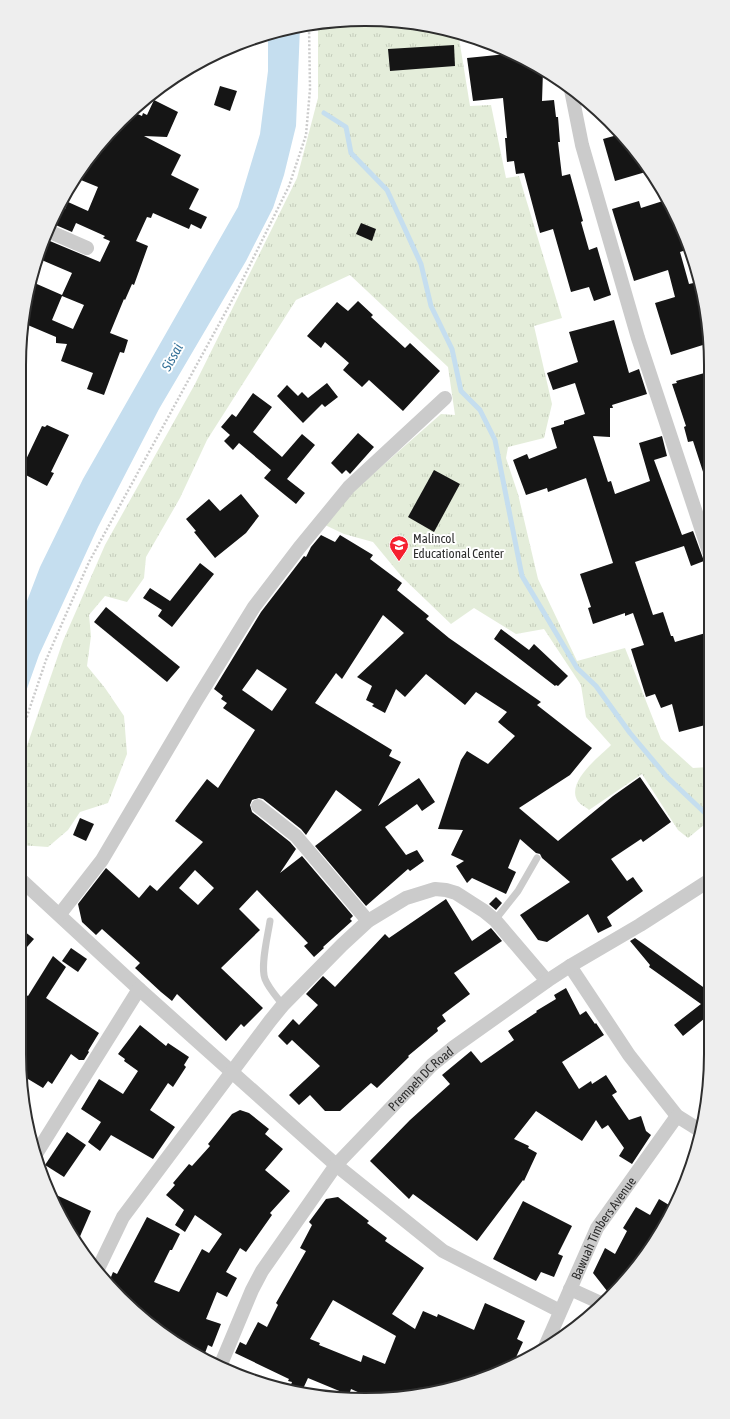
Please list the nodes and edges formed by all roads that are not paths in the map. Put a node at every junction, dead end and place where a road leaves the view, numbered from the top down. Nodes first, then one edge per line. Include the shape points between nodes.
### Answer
1 (572, 97) edge
2 (53, 233) edge
3 (87, 248) dead end
4 (445, 398) dead end
5 (704, 537) edge
6 (258, 806) dead end
7 (537, 858) dead end
8 (26, 884) edge
9 (704, 884) edge
10 (60, 914) junction
11 (495, 920) junction
12 (270, 921) dead end
13 (368, 921) junction
14 (570, 966) junction
15 (547, 981) junction
16 (139, 988) junction
17 (283, 1005) junction
18 (232, 1071) junction
19 (677, 1116) junction
20 (695, 1127) edge
21 (40, 1148) edge
22 (336, 1165) junction
23 (100, 1265) edge
24 (570, 1289) junction
25 (597, 1301) edge
26 (560, 1311) junction
27 (548, 1339) edge
28 (222, 1361) edge

1 - 5 street via 582,145 638,338
2 - 3 street
4 - 10 street via 349,487 298,548 254,607 102,860
6 - 13 street via 296,836
7 - 11 lane via 518,891
8 - 10 street
9 - 14 street, Prempeh DC Road
10 - 16 street
11 - 13 street via 456,893 435,889 406,898
11 - 15 street
12 - 17 lane via 264,978
13 - 17 street
14 - 15 street, Prempeh DC Road
14 - 19 street via 629,1055
15 - 22 street, Prempeh DC Road via 432,1065
16 - 18 street
16 - 21 street
17 - 18 street
18 - 22 street
18 - 23 street via 123,1218
19 - 20 street
19 - 24 street, Bawuah Timbers Avenue via 597,1228
22 - 26 street via 443,1251
22 - 28 street, Prempeh DC Road via 262,1271
24 - 25 street
24 - 26 street, Bawuah Timbers Avenue
26 - 27 street, Bawuah Timbers Avenue

